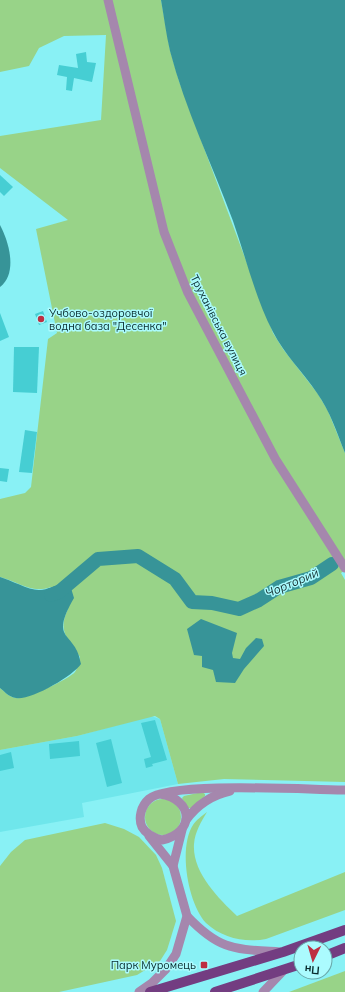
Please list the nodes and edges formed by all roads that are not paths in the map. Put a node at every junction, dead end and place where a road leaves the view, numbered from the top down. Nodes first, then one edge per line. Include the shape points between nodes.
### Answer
1 (108, 0) edge
2 (345, 568) edge
3 (246, 788) junction
4 (345, 790) edge
5 (160, 794) junction
6 (184, 824) junction
7 (147, 833) junction
8 (173, 866) junction
9 (187, 916) junction
10 (345, 930) edge
11 (345, 948) edge
12 (283, 952) junction
13 (333, 953) edge
14 (293, 967) edge
15 (284, 971) junction
16 (139, 992) edge
17 (150, 992) edge
18 (215, 992) edge
19 (263, 992) edge

1 - 2 street, Труханівська вулиця via 164,232 188,293 276,460
3 - 4 street
3 - 5 street
3 - 6 street via 224,792 208,799 193,810
5 - 6 street via 172,796 180,802 184,809
5 - 7 street via 149,799 142,807 140,817
6 - 7 street via 172,838 162,840
6 - 8 street
7 - 8 street
8 - 9 street
9 - 12 street via 212,939 226,946 243,950
9 - 16 street via 176,954 166,969
10 - 12 main road
11 - 13 main road
12 - 17 main road
14 - 15 main road
15 - 18 main road
15 - 19 street

